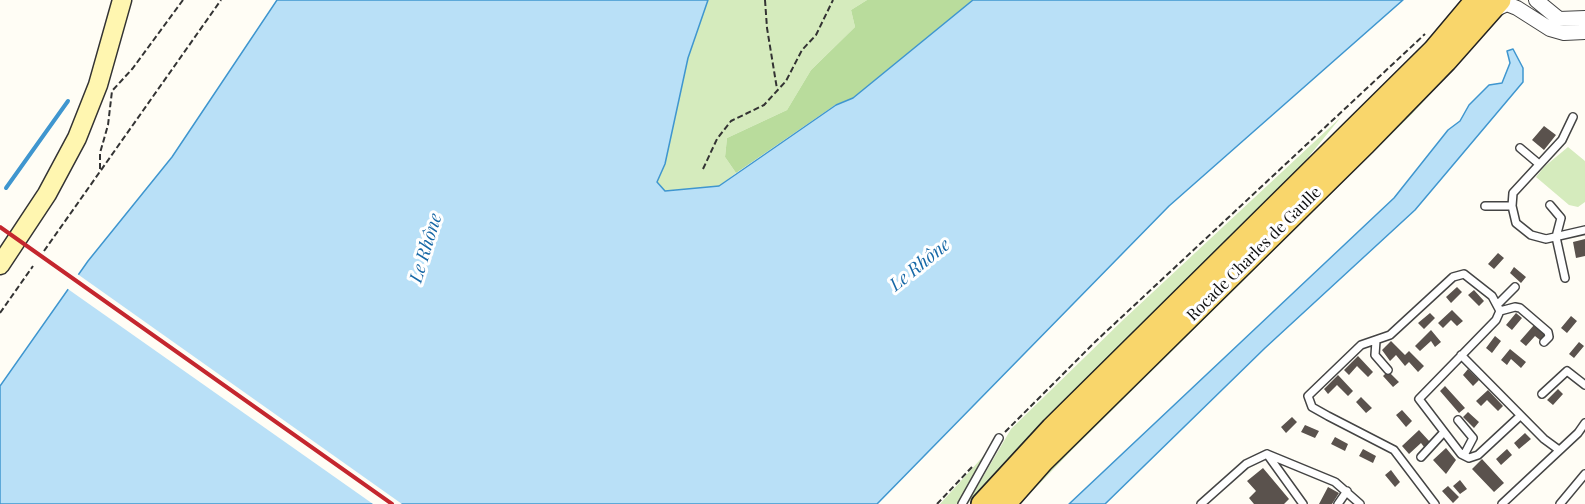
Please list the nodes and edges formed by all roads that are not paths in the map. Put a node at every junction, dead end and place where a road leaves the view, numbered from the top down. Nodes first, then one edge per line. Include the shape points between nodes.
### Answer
1 (122, 0) edge
2 (1536, 0) edge
3 (1502, 3) edge
4 (1585, 18) edge
5 (1559, 19) junction
6 (1585, 32) edge
7 (1573, 117) dead end
8 (1520, 148) dead end
9 (1539, 164) junction
10 (1550, 205) dead end
11 (1485, 206) dead end
12 (1512, 206) junction
13 (1585, 230) edge
14 (1556, 237) junction
15 (0, 265) edge
16 (1565, 278) dead end
17 (1515, 287) dead end
18 (1498, 308) junction
19 (1376, 341) junction
20 (1544, 342) dead end
21 (1461, 355) junction
22 (1388, 370) dead end
23 (1585, 385) edge
24 (1542, 394) dead end
25 (1520, 416) junction
26 (1458, 420) dead end
27 (1585, 423) edge
28 (1444, 432) junction
29 (999, 438) road end
30 (1559, 450) junction
31 (1267, 454) junction
32 (1464, 455) junction
33 (1421, 457) dead end
34 (1585, 474) edge
35 (1347, 491) junction
36 (1433, 503) edge
37 (962, 504) edge
38 (982, 504) edge
39 (1005, 504) edge
40 (1201, 504) edge
41 (1303, 504) edge
42 (1338, 504) edge
43 (1360, 504) edge
44 (1502, 504) edge
45 (1560, 504) edge

1 - 15 main road via 98,85 77,138 47,194
2 - 5 street
3 - 5 street
3 - 6 street via 1550,29
3 - 38 main road, Rocade Charles de Gaulle via 1434,50 1052,428
3 - 39 main road, Rocade Charles de Gaulle
4 - 5 street
7 - 9 lane via 1562,140
8 - 9 lane
9 - 12 lane via 1513,193
10 - 14 lane via 1561,218
11 - 12 lane
12 - 14 lane via 1516,223 1531,235
13 - 14 lane
14 - 16 lane
17 - 18 lane
18 - 19 lane via 1492,296 1464,274 1453,277 1390,335
18 - 20 lane via 1520,308 1548,332
18 - 21 lane via 1496,320
19 - 22 lane via 1376,356
19 - 36 lane via 1361,345 1308,396 1312,406 1394,450
21 - 25 lane
21 - 28 lane via 1419,399
23 - 24 lane via 1568,371
25 - 30 lane
25 - 32 lane via 1478,456
26 - 32 lane via 1473,438
27 - 30 lane
28 - 32 lane
28 - 33 lane
29 - 37 lane
30 - 44 lane
31 - 35 lane via 1309,469
31 - 40 lane via 1246,464
31 - 41 lane
34 - 45 lane
35 - 42 lane
35 - 43 lane

